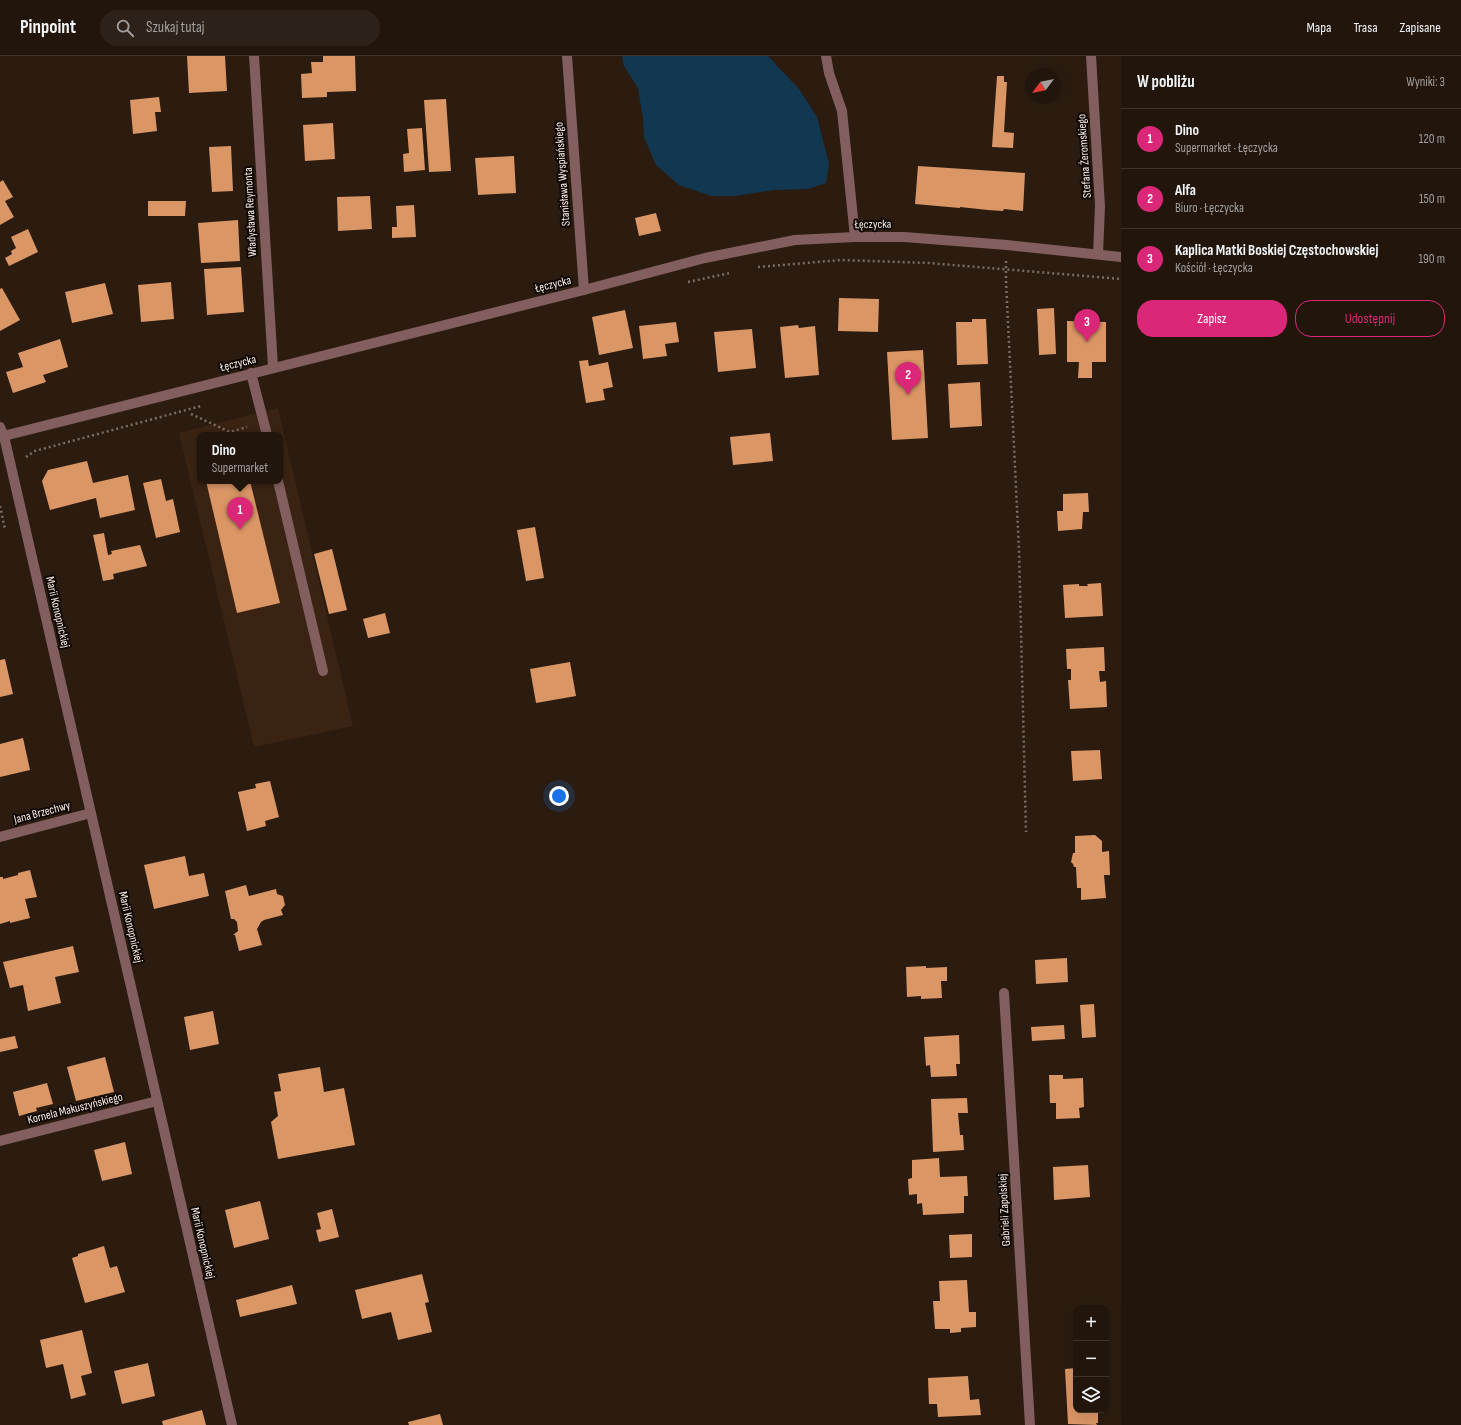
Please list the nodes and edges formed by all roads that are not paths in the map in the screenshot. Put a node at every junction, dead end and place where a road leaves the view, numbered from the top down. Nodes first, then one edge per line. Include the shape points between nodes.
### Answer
1 (254, 56) edge
2 (567, 56) edge
3 (826, 56) edge
4 (1090, 56) edge
5 (855, 237) junction
6 (1098, 254) junction
7 (1121, 257) edge
8 (584, 290) junction
9 (273, 367) junction
10 (251, 373) junction
11 (266, 432) edge
12 (1, 433) edge
13 (279, 484) edge
14 (323, 671) dead end
15 (91, 813) junction
16 (0, 837) edge
17 (1004, 993) dead end
18 (157, 1101) junction
19 (0, 1141) edge
20 (232, 1425) edge
21 (1030, 1425) edge

1 - 9 street, Władysława Reymonta
2 - 8 street, Stanisława Wyspiańskiego
3 - 5 street via 829,74 842,111
4 - 6 street, Stefana Żeromskiego via 1100,206
5 - 6 street, Łęczycka via 904,236
5 - 8 street, Łęczycka via 795,240 755,247
6 - 7 street, Łęczycka
8 - 9 street, Łęczycka
9 - 10 street, Łęczycka
10 - 11 street
10 - 12 street, Łęczycka
12 - 15 street, Marii Konopnickiej via 14,479
13 - 14 street
15 - 16 street, Jana Brzechwy
15 - 18 street, Marii Konopnickiej
17 - 21 street, Gabrieli Zapolskiej
18 - 19 street, Kornela Makuszyńskiego
18 - 20 street, Marii Konopnickiej

